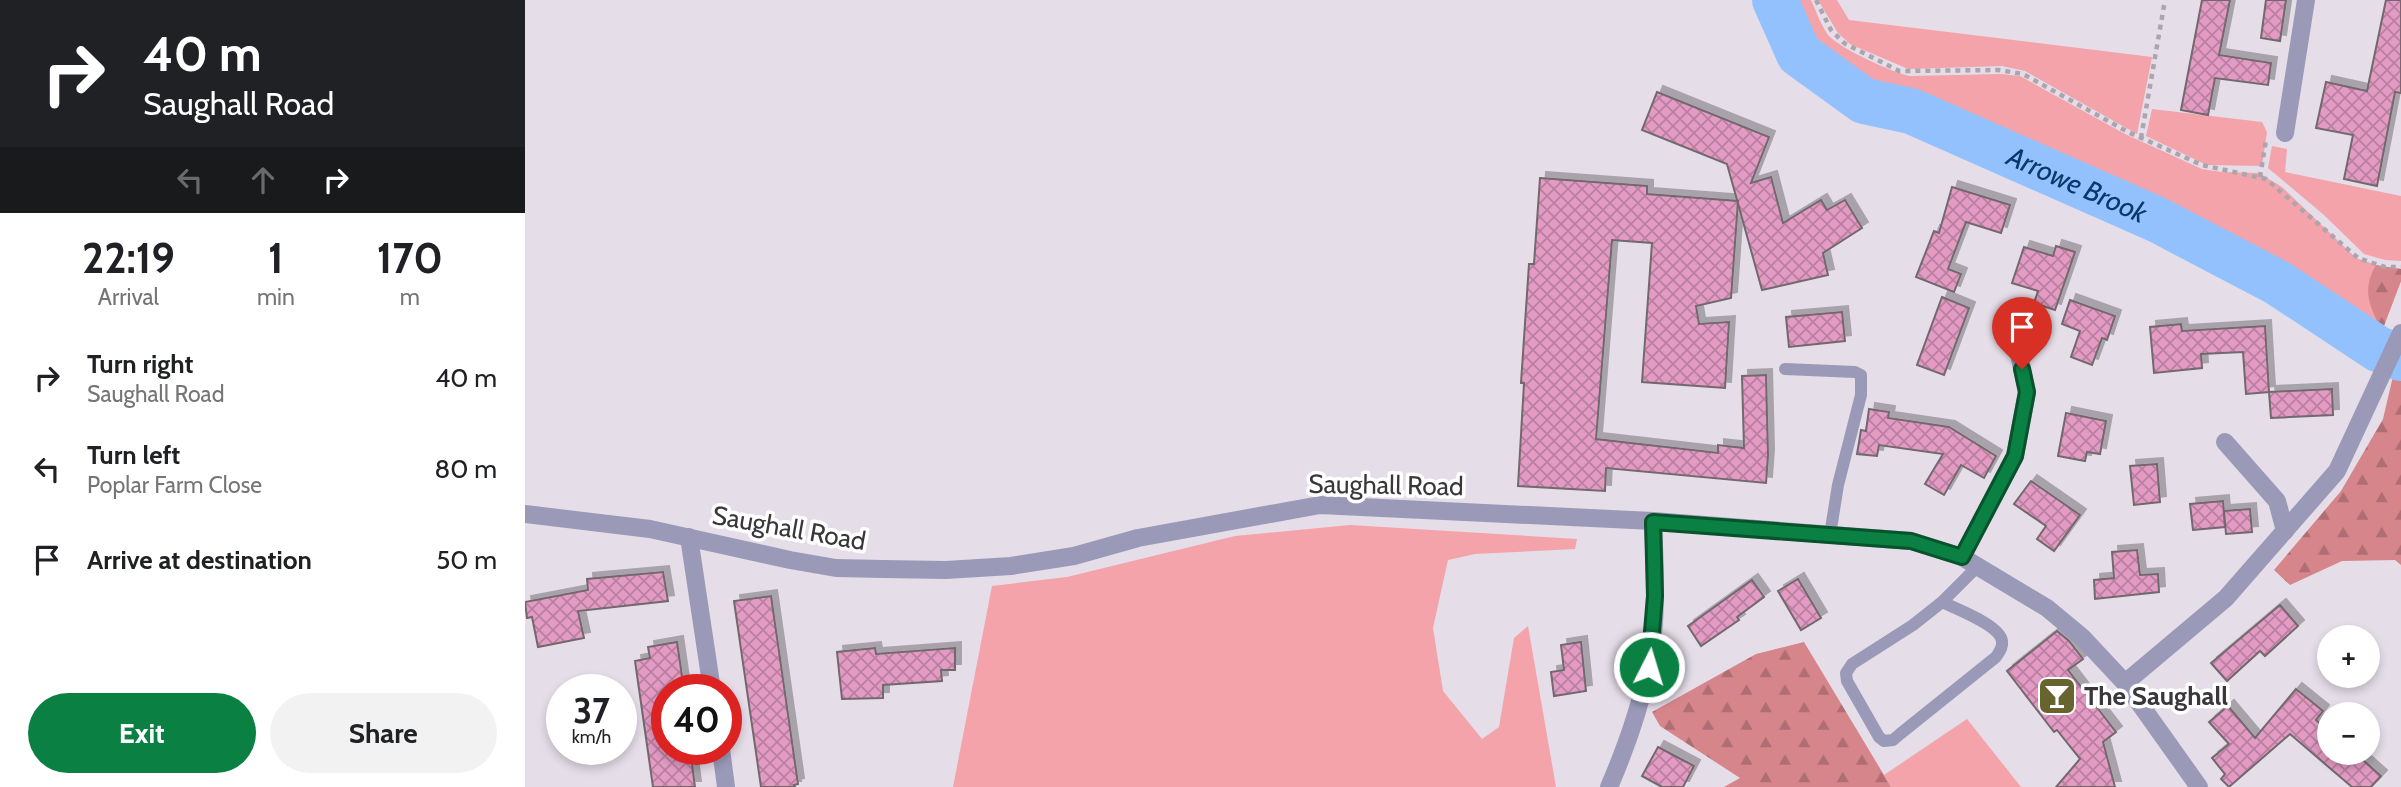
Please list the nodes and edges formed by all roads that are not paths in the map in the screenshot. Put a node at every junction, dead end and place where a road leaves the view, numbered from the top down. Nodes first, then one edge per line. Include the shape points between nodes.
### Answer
1 (2306, 0) edge
2 (2285, 133) road end
3 (2012, 321) dead end
4 (2401, 333) edge
5 (1785, 369) dead end
6 (2225, 442) dead end
7 (525, 514) edge
8 (1653, 522) junction
9 (2285, 531) junction
10 (1830, 535) junction
11 (689, 537) junction
12 (1970, 561) junction
13 (1942, 602) junction
14 (710, 674) edge
15 (2125, 683) junction
16 (723, 765) edge
17 (726, 787) edge
18 (1609, 787) edge
19 (2199, 787) edge

1 - 2 street
3 - 12 street via 2027,392 2015,456
4 - 9 street via 2337,471
5 - 10 lane via 1855,372 1863,382
6 - 9 street via 2277,502
7 - 11 street, Saughall Road
8 - 10 street, Saughall Road
8 - 11 street, Saughall Road via 1319,505 1138,538 1074,556 946,570 836,568
8 - 18 street via 1655,596 1649,667
9 - 15 street via 2226,598
10 - 12 street, Saughall Road via 1911,541
11 - 14 street
12 - 13 lane
12 - 15 street, Saughall Road via 2047,608 2083,637
13 - 13 lane via 1852,664 1846,673 1885,741 1901,734 2002,648 1995,628
15 - 19 street, Saughall Road
16 - 17 street

